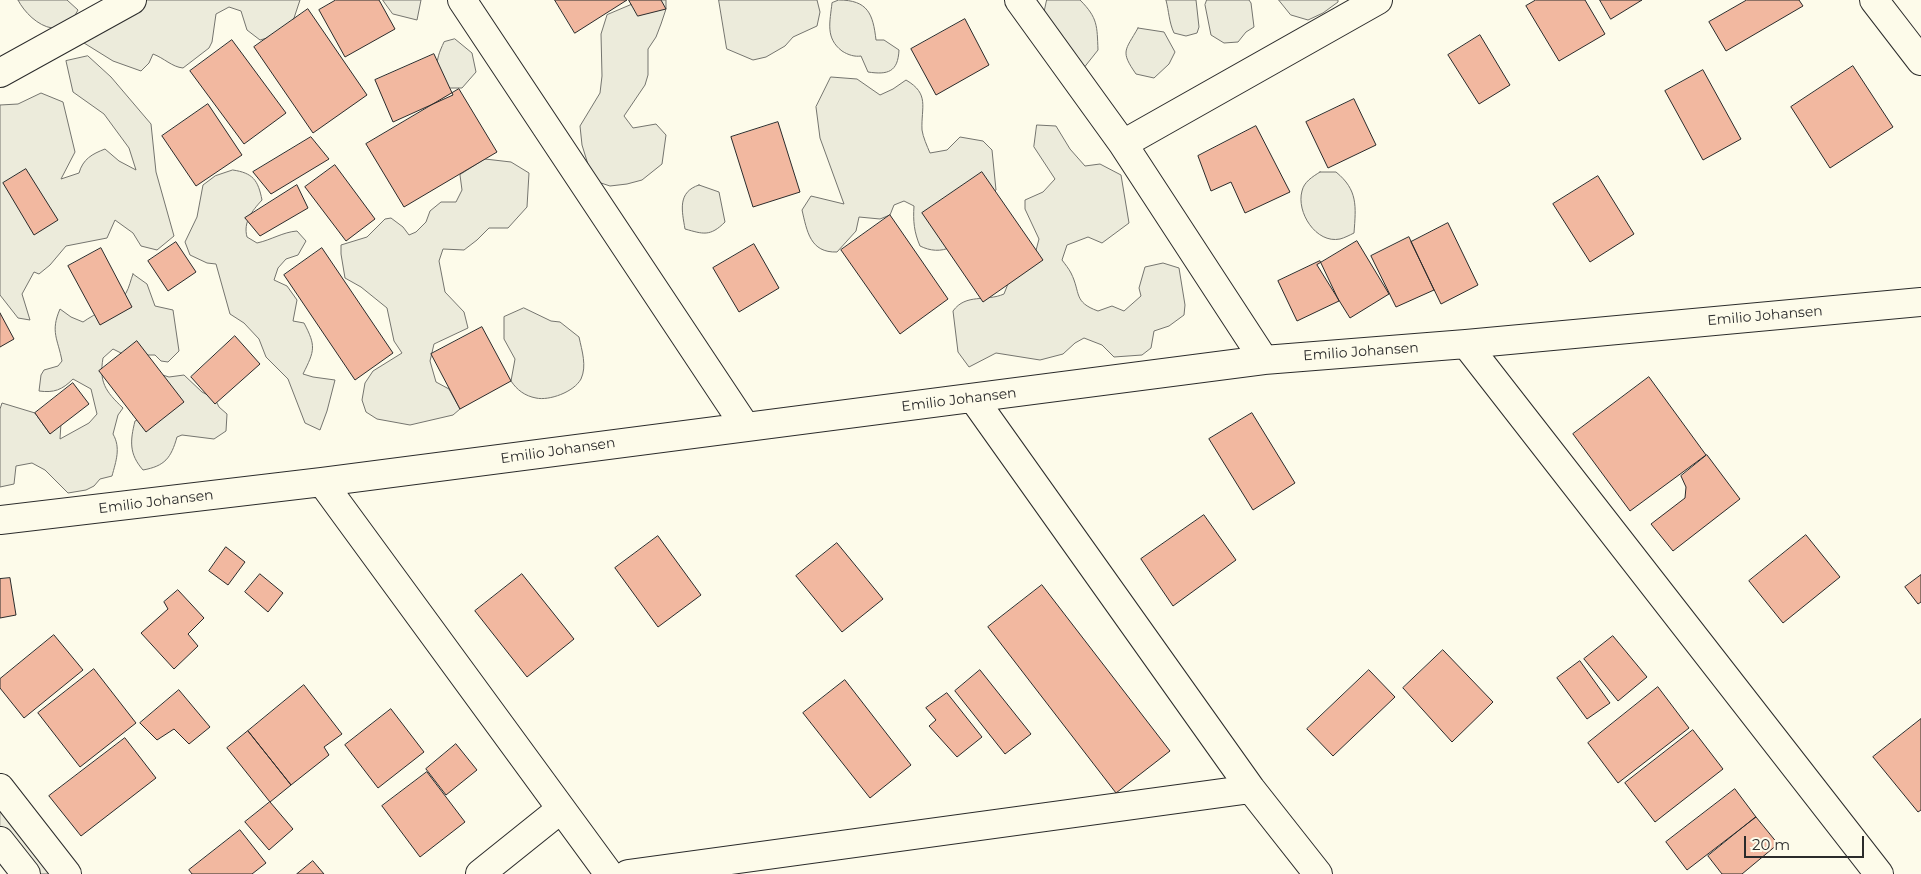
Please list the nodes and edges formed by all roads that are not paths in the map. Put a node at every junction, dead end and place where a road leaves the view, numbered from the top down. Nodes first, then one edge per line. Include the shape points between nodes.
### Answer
1 (132, 0) edge
2 (462, 0) edge
3 (1019, 0) edge
4 (1378, 0) edge
5 (1874, 0) edge
6 (1921, 60) edge
7 (0, 73) edge
8 (1123, 144) junction
9 (1921, 302) edge
10 (1466, 344) junction
11 (1264, 360) junction
12 (974, 398) junction
13 (745, 426) junction
14 (322, 482) junction
15 (0, 520) edge
16 (0, 788) edge
17 (1250, 789) junction
18 (561, 809) junction
19 (0, 841) edge
20 (26, 874) edge
21 (67, 874) edge
22 (480, 874) edge
23 (609, 874) edge
24 (628, 874) edge
25 (1318, 874) edge
26 (1879, 874) edge

1 - 7 street
2 - 13 street
3 - 8 street
4 - 8 street
5 - 6 street
8 - 11 street
9 - 10 street, Emilio Johansen
10 - 11 street, Emilio Johansen
10 - 26 street
11 - 12 street, Emilio Johansen
12 - 13 street, Emilio Johansen
12 - 17 street
13 - 14 street, Emilio Johansen
14 - 15 street, Emilio Johansen
14 - 18 street
16 - 21 street
17 - 24 street
17 - 25 street
18 - 22 street
18 - 23 street
19 - 20 street

